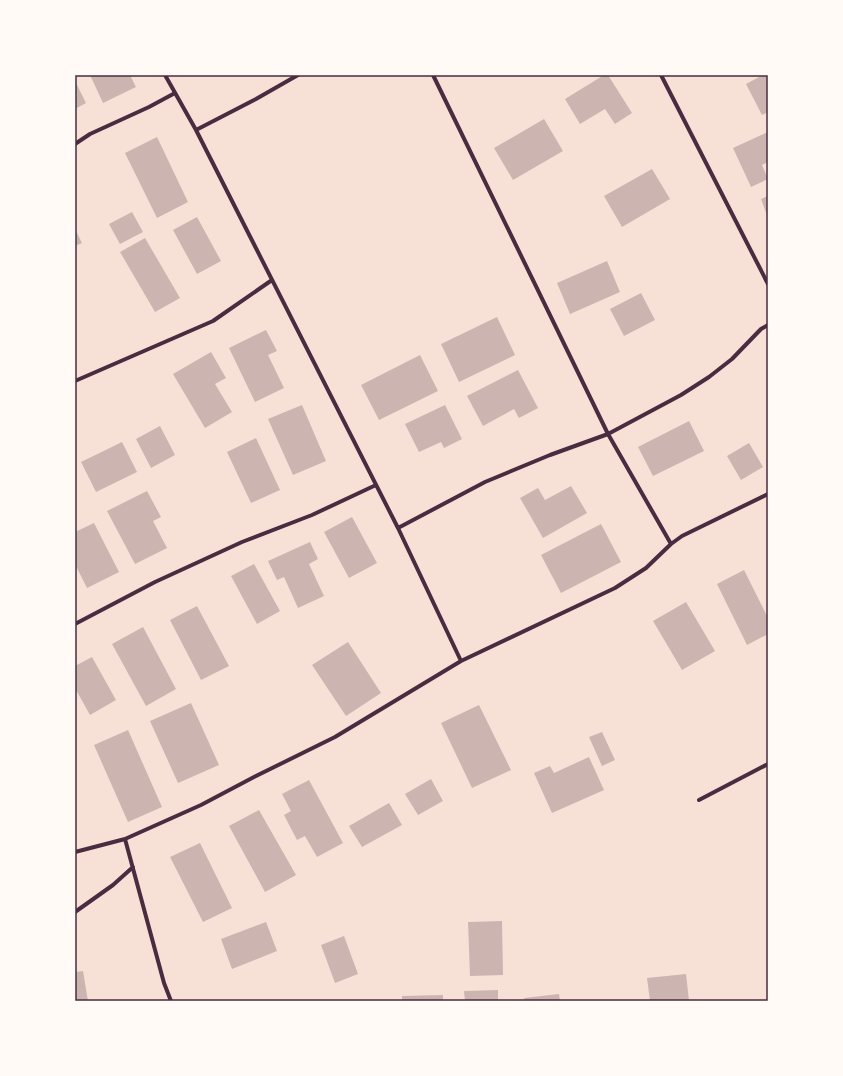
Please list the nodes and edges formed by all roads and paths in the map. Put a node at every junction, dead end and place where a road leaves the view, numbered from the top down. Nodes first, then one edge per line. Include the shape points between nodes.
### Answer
1 (165, 75) edge
2 (298, 75) edge
3 (433, 75) edge
4 (661, 75) edge
5 (175, 93) junction
6 (196, 130) junction
7 (75, 144) edge
8 (272, 280) junction
9 (768, 284) edge
10 (768, 325) edge
11 (75, 381) edge
12 (608, 434) junction
13 (376, 485) junction
14 (768, 494) edge
15 (398, 528) junction
16 (671, 544) junction
17 (75, 624) edge
18 (462, 661) junction
19 (768, 764) edge
20 (699, 800) dead end
21 (125, 839) junction
22 (75, 852) edge
23 (133, 867) junction
24 (75, 912) edge
25 (171, 1001) edge

1 - 5 street
2 - 6 street
3 - 12 street
4 - 9 street
5 - 6 street
5 - 7 street via 90,134
6 - 8 street
8 - 11 street via 213,321
8 - 13 street
10 - 12 street via 709,377
12 - 15 street via 485,482
12 - 16 street
13 - 15 street
13 - 17 street via 155,582
14 - 16 street via 682,536
15 - 18 street
16 - 18 street via 646,568 616,588
18 - 21 street via 335,738 201,805
19 - 20 street
21 - 22 street
21 - 23 street
23 - 24 street
23 - 25 street

